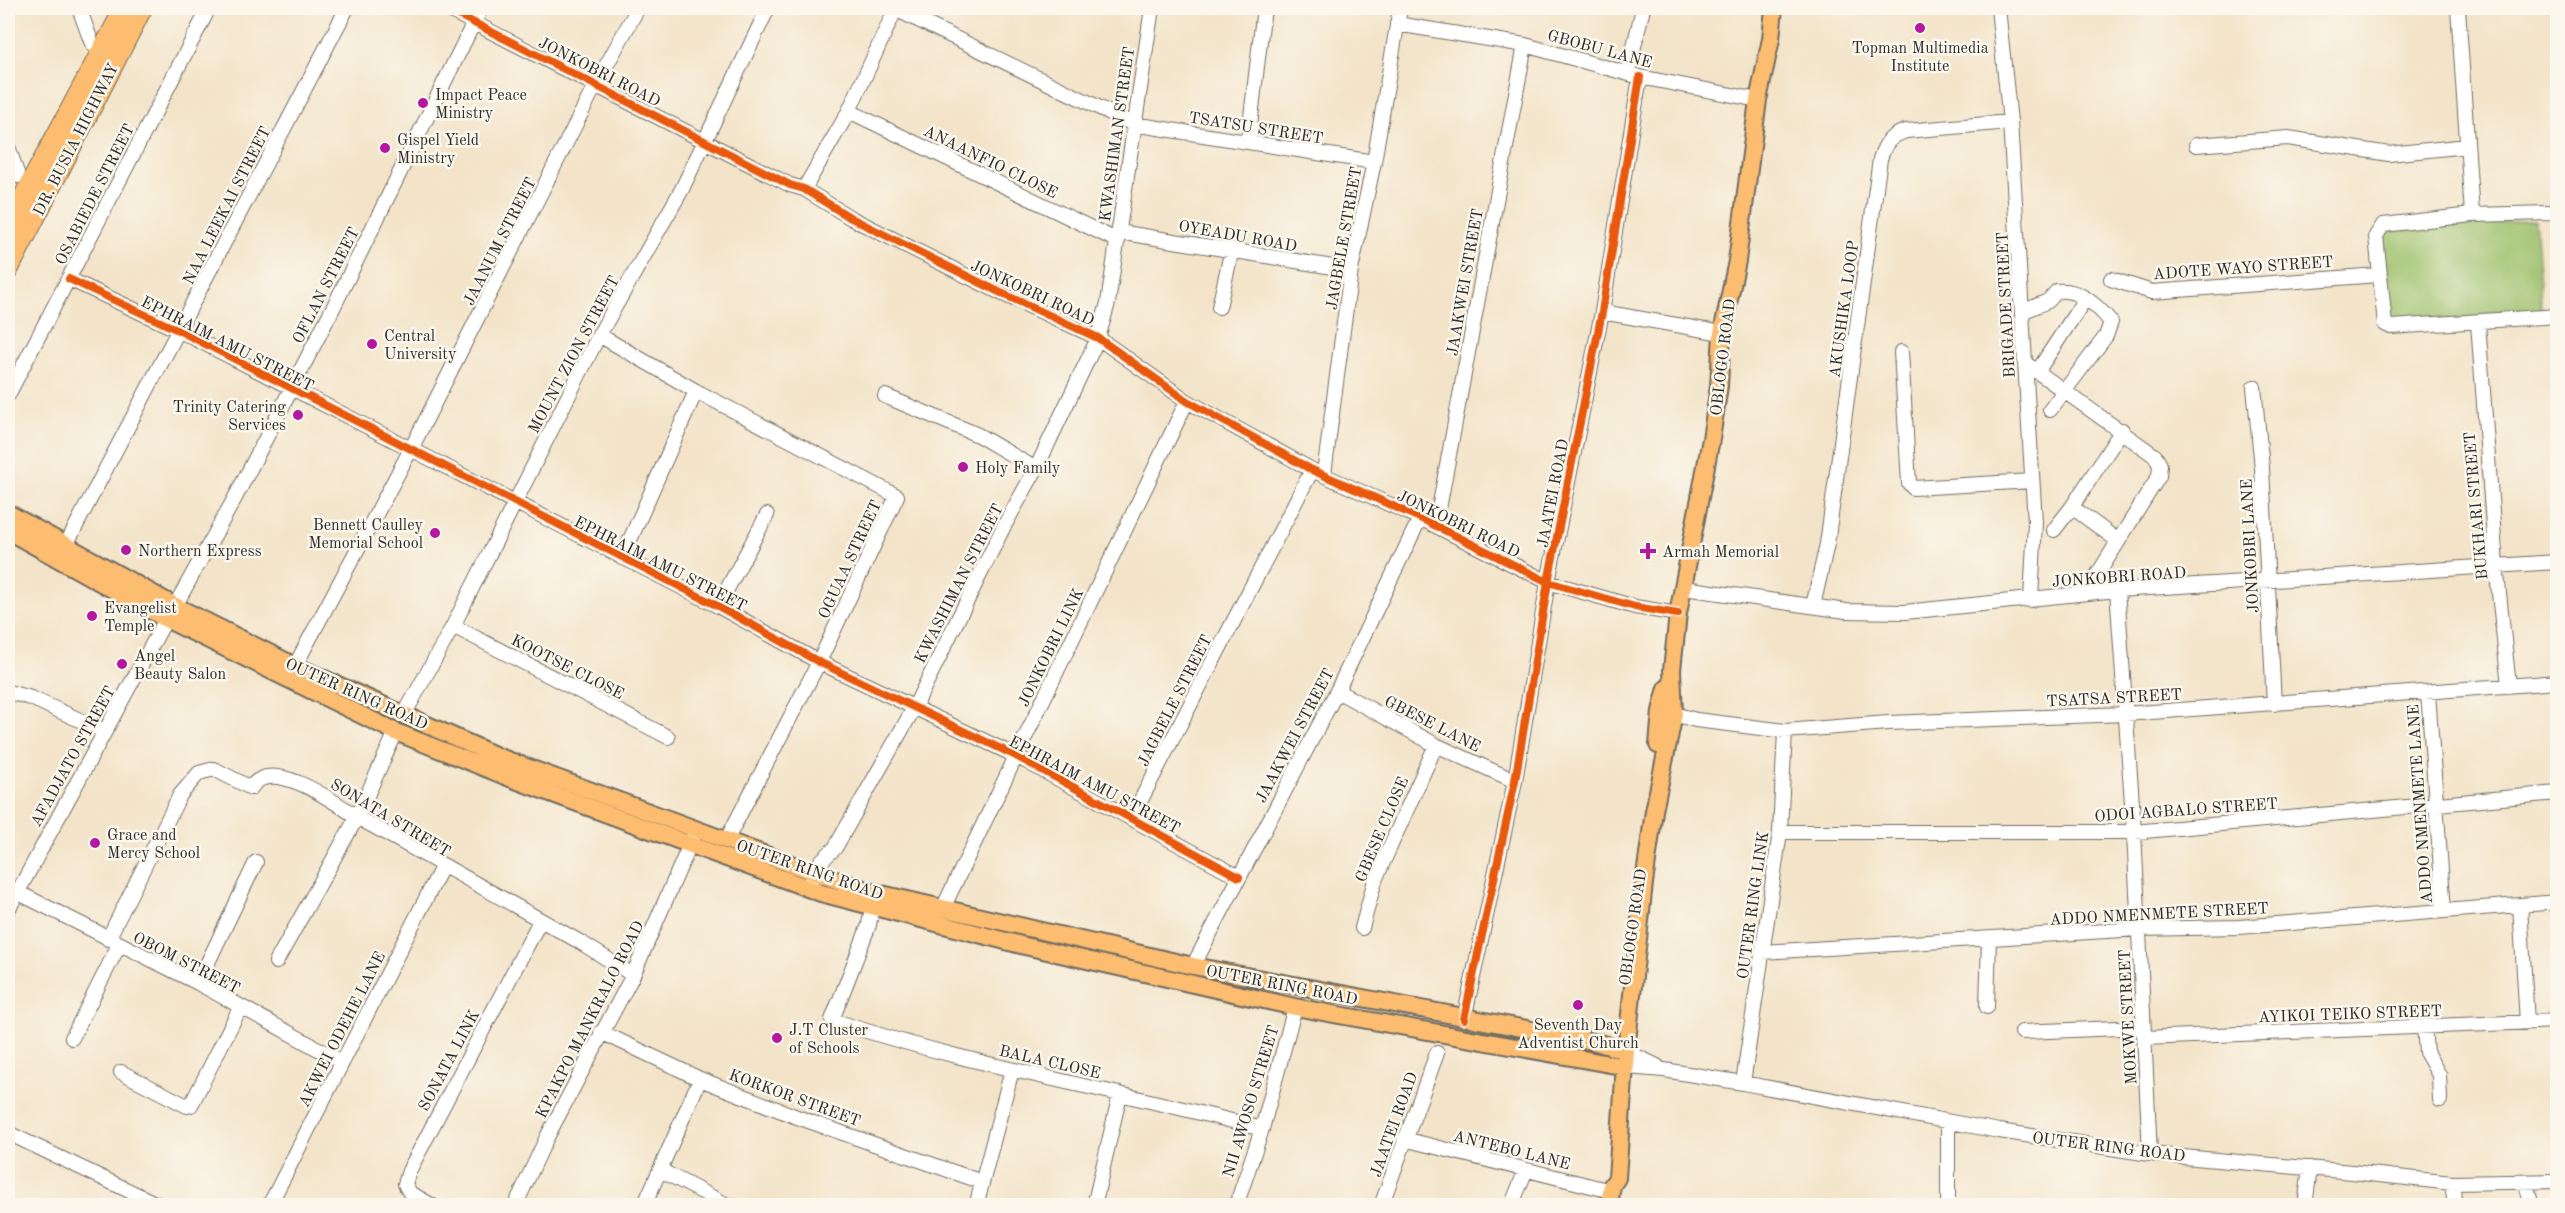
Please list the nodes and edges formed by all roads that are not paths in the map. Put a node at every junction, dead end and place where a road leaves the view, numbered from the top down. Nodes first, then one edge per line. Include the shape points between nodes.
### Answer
1 (79, 8) edge
2 (125, 8) edge
3 (142, 8) edge
4 (209, 8) edge
5 (347, 8) edge
6 (445, 8) edge
7 (481, 8) edge
8 (638, 8) edge
9 (768, 8) edge
10 (895, 8) edge
11 (1152, 8) edge
12 (1264, 8) edge
13 (1400, 8) edge
14 (1643, 8) edge
15 (1774, 8) edge
16 (1998, 8) edge
17 (2458, 8) edge
18 (472, 23) junction
19 (1397, 24) junction
20 (1525, 45) junction
21 (101, 55) junction
22 (1634, 75) junction
23 (596, 84) junction
24 (1758, 100) junction
25 (849, 111) junction
26 (2010, 122) junction
27 (1133, 124) junction
28 (705, 139) junction
29 (1248, 142) junction
30 (8, 146) edge
31 (2196, 146) dead end
32 (2468, 146) junction
33 (1374, 162) junction
34 (18, 176) dead end
35 (804, 189) junction
36 (2472, 215) junction
37 (2558, 217) edge
38 (8, 226) edge
39 (1118, 236) junction
40 (1232, 249) junction
41 (8, 270) edge
42 (1351, 270) junction
43 (2378, 275) junction
44 (69, 279) junction
45 (2111, 279) dead end
46 (2085, 299) junction
47 (1219, 308) dead end
48 (1602, 312) junction
49 (2022, 312) junction
50 (2558, 316) edge
51 (2478, 323) junction
52 (180, 331) junction
53 (1722, 333) junction
54 (599, 335) junction
55 (1098, 338) junction
56 (1901, 352) dead end
57 (2025, 363) junction
58 (2037, 372) junction
59 (2253, 387) dead end
60 (290, 390) junction
61 (696, 391) junction
62 (2064, 393) junction
63 (8, 395) edge
64 (885, 396) dead end
65 (1187, 401) junction
66 (2050, 410) dead end
67 (2122, 430) junction
68 (411, 449) junction
69 (1036, 469) junction
70 (1318, 472) junction
71 (2032, 481) junction
72 (514, 503) junction
73 (2072, 507) junction
74 (8, 513) edge
75 (767, 515) dead end
76 (1420, 518) junction
77 (1436, 525) junction
78 (2054, 530) dead end
79 (8, 531) edge
80 (2116, 540) junction
81 (66, 545) junction
82 (621, 558) junction
83 (2558, 562) edge
84 (2496, 565) junction
85 (1548, 582) junction
86 (2268, 582) junction
87 (1684, 588) junction
88 (2117, 590) junction
89 (2086, 593) junction
90 (2031, 600) junction
91 (718, 606) junction
92 (1813, 606) junction
93 (171, 613) junction
94 (1678, 614) junction
95 (453, 626) junction
96 (819, 662) junction
97 (295, 666) junction
98 (2558, 682) edge
99 (2509, 686) junction
100 (1337, 691) junction
101 (8, 692) edge
102 (2427, 693) junction
103 (2274, 704) junction
104 (914, 708) junction
105 (1667, 713) junction
106 (2125, 714) junction
107 (404, 715) junction
108 (104, 731) junction
109 (1785, 731) junction
110 (396, 732) junction
111 (668, 737) dead end
112 (1436, 745) junction
113 (1016, 756) junction
114 (1515, 781) junction
115 (2558, 793) edge
116 (2436, 804) junction
117 (357, 817) junction
118 (1131, 819) junction
119 (696, 829) junction
120 (1780, 832) junction
121 (2134, 832) junction
122 (726, 841) junction
123 (690, 846) junction
124 (256, 862) dead end
125 (442, 867) junction
126 (1239, 877) junction
127 (818, 883) junction
128 (17, 892) junction
129 (2558, 902) edge
130 (2520, 905) junction
131 (872, 907) junction
132 (943, 908) junction
133 (8, 910) edge
134 (2444, 911) junction
135 (540, 921) junction
136 (1362, 928) dead end
137 (2139, 929) junction
138 (1989, 939) junction
139 (114, 942) junction
140 (1762, 952) junction
141 (276, 962) dead end
142 (1192, 966) junction
143 (633, 975) junction
144 (198, 983) junction
145 (1295, 1007) junction
146 (1987, 1007) dead end
147 (240, 1008) junction
148 (1464, 1019) junction
149 (2558, 1021) edge
150 (2528, 1023) junction
151 (2424, 1026) junction
152 (601, 1032) junction
153 (2022, 1032) dead end
154 (2144, 1033) junction
155 (72, 1038) dead end
156 (1437, 1053) dead end
157 (1621, 1058) junction
158 (342, 1062) junction
159 (1012, 1070) junction
160 (121, 1072) dead end
161 (700, 1079) junction
162 (1743, 1083) junction
163 (1120, 1094) junction
164 (2440, 1100) dead end
165 (1948, 1122) junction
166 (1262, 1129) junction
167 (8, 1133) edge
168 (1404, 1139) junction
169 (2150, 1154) junction
170 (2310, 1167) junction
171 (660, 1170) junction
172 (1526, 1170) junction
173 (2558, 1181) edge
174 (982, 1182) junction
175 (2452, 1184) junction
176 (2526, 1184) junction
177 (1611, 1194) edge
178 (142, 1202) edge
179 (161, 1206) edge
180 (269, 1206) edge
181 (433, 1206) edge
182 (515, 1206) edge
183 (644, 1206) edge
184 (729, 1206) edge
185 (976, 1206) edge
186 (1094, 1206) edge
187 (1236, 1206) edge
188 (1381, 1206) edge
189 (1511, 1206) edge
190 (1948, 1206) edge
191 (2305, 1206) edge
192 (2455, 1206) edge
193 (2532, 1206) edge

1 - 21 street via 91,41
2 - 21 highway, DR. BUSIA HIGHWAY
3 - 41 highway, DR. BUSIA HIGHWAY
4 - 44 street, OSABIEDE STREET
5 - 52 street, NAA LEEKAI STREET
6 - 18 street, JONKOBRI ROAD
7 - 18 street, OFLAN STREET
8 - 23 street, JAANUM STREET
9 - 28 street, MOUNT ZION STREET
10 - 25 street
10 - 27 street, TSATSU STREET
11 - 27 street, KWASHIMAN STREET
12 - 29 street
13 - 19 street, JAGBELE STREET
14 - 22 street, JAATEI ROAD
15 - 24 main road, OBLOGO ROAD
16 - 26 street, BRIGADE STREET
17 - 32 street
18 - 23 street, JONKOBRI ROAD
18 - 60 street, OFLAN STREET
19 - 20 street, GBOBU LANE
19 - 33 street, JAGBELE STREET
20 - 22 street, GBOBU LANE
20 - 77 street, JAAKWEI STREET
21 - 38 highway, DR. BUSIA HIGHWAY
22 - 24 street, GBOBU LANE
22 - 48 street, JAATEI ROAD
23 - 28 street, JONKOBRI ROAD
23 - 68 street, JAANUM STREET
24 - 53 main road, OBLOGO ROAD via 1737,261
25 - 35 street
25 - 39 street, ANAANFIO CLOSE
26 - 49 street, BRIGADE STREET
26 - 92 street, AKUSHIKA LOOP via 1906,131 1896,134 1884,147 1827,544
27 - 29 street, TSATSU STREET
27 - 39 street, KWASHIMAN STREET
28 - 35 street, JONKOBRI ROAD
28 - 54 street, MOUNT ZION STREET via 681,191
29 - 33 street, TSATSU STREET
30 - 34 street
31 - 32 street via 2288,138 2389,154
32 - 36 street
33 - 42 street, JAGBELE STREET
35 - 55 street, JONKOBRI ROAD via 861,223
36 - 37 street via 2552,213
36 - 43 street via 2379,227
39 - 40 street, OYEADU ROAD
39 - 55 street, KWASHIMAN STREET via 1108,303
40 - 42 street, OYEADU ROAD
40 - 47 street
42 - 70 street, JAGBELE STREET
43 - 45 street, ADOTE WAYO STREET via 2152,292
43 - 51 street via 2385,324 2391,327
44 - 52 street, EPHRAIM AMU STREET
44 - 63 street, OSABIEDE STREET
46 - 49 street via 2075,291 2057,291 2048,301
46 - 58 street
46 - 62 street via 2104,314 2111,327
48 - 53 street
48 - 85 street, JAATEI ROAD
49 - 57 street, BRIGADE STREET
50 - 51 street
51 - 84 street, BUKHARI STREET
52 - 60 street, EPHRAIM AMU STREET
52 - 81 street, NAA LEEKAI STREET
53 - 87 main road, OBLOGO ROAD via 1719,386
54 - 61 street, OGUAA STREET
54 - 72 street, MOUNT ZION STREET
55 - 65 street, JONKOBRI ROAD
55 - 69 street, KWASHIMAN STREET
56 - 71 street via 1909,483 1913,488
57 - 58 street
57 - 71 street, BRIGADE STREET
58 - 62 street
59 - 86 street, JONKOBRI LANE
60 - 68 street, EPHRAIM AMU STREET
60 - 93 street, OFLAN STREET
61 - 82 street
61 - 96 street, OGUAA STREET via 897,496
62 - 66 street
62 - 67 street
64 - 69 street via 978,435
65 - 70 street, JONKOBRI ROAD
65 - 113 street, JONKOBRI LINK
67 - 73 street
67 - 80 street via 2155,456 2160,465 2159,476
68 - 72 street, EPHRAIM AMU STREET
68 - 97 street, JAANUM STREET
69 - 104 street, KWASHIMAN STREET
70 - 76 street, JONKOBRI ROAD
70 - 118 street, JAGBELE STREET
71 - 90 street, BRIGADE STREET via 2035,522
72 - 82 street, EPHRAIM AMU STREET
72 - 95 street, MOUNT ZION STREET
73 - 78 street
73 - 80 street
74 - 81 main road, OUTER RING ROAD
75 - 91 street
76 - 77 street, JONKOBRI ROAD
76 - 100 street, JAAKWEI STREET
77 - 85 street, JONKOBRI ROAD
79 - 93 main road, OUTER RING ROAD
80 - 89 street
81 - 93 main road, OUTER RING ROAD
82 - 91 street, EPHRAIM AMU STREET
83 - 84 street, JONKOBRI ROAD
84 - 86 street, JONKOBRI ROAD
84 - 99 street, BUKHARI STREET
85 - 94 street, JONKOBRI ROAD via 1635,607
85 - 114 street, JAATEI ROAD
86 - 88 street, JONKOBRI ROAD
86 - 103 street, JONKOBRI LANE
87 - 92 street, JONKOBRI ROAD
87 - 94 main road, OBLOGO ROAD
88 - 89 street, JONKOBRI ROAD
88 - 106 street, MOKWE STREET
89 - 90 street, JONKOBRI ROAD
90 - 92 street, JONKOBRI ROAD via 1905,612
91 - 96 street, EPHRAIM AMU STREET
93 - 97 main road, OUTER RING ROAD
93 - 108 street, AFADJATO STREET
93 - 110 main road, OUTER RING ROAD
94 - 105 main road, OBLOGO ROAD
95 - 107 street, MOUNT ZION STREET
95 - 111 street, KOOTSE CLOSE
96 - 104 street, EPHRAIM AMU STREET
96 - 122 street, OGUAA STREET
97 - 107 main road, OUTER RING ROAD
98 - 99 street, TSATSA STREET
99 - 102 street, TSATSA STREET
100 - 112 street, GBESE LANE
100 - 126 street, JAAKWEI STREET
101 - 108 street
102 - 103 street, TSATSA STREET
102 - 116 street, ADDO NMENMETE LANE
103 - 106 street, TSATSA STREET
104 - 113 street, EPHRAIM AMU STREET
104 - 127 street, KWASHIMAN STREET
105 - 109 street, TSATSA STREET
105 - 157 main road, OBLOGO ROAD
106 - 109 street, TSATSA STREET
106 - 121 street, MOKWE STREET
107 - 119 main road, OUTER RING ROAD via 499,757
108 - 128 street, AFADJATO STREET
109 - 120 street, OUTER RING LINK
110 - 117 street
110 - 123 main road, OUTER RING ROAD
112 - 114 street, GBESE LANE
112 - 136 street, GBESE CLOSE via 1375,880
113 - 118 street, EPHRAIM AMU STREET
113 - 132 street, JONKOBRI LINK
114 - 148 street, JAATEI ROAD
115 - 116 street, ODOI AGBALO STREET
116 - 121 street, ODOI AGBALO STREET
116 - 134 street, ADDO NMENMETE LANE
117 - 125 street, SONATA STREET
117 - 139 street, SONATA STREET via 324,794 279,776 257,782 251,789 213,769 199,773 171,812
117 - 141 street
118 - 126 street, EPHRAIM AMU STREET
119 - 122 main road, OUTER RING ROAD
119 - 123 street, KPAKPO MANKRALO ROAD
120 - 121 street, ODOI AGBALO STREET
120 - 140 street, OUTER RING LINK
121 - 137 street, MOKWE STREET
122 - 127 main road, OUTER RING ROAD
123 - 127 main road, OUTER RING ROAD
123 - 143 street, KPAKPO MANKRALO ROAD
124 - 144 street
125 - 135 street, SONATA STREET
125 - 158 street, AKWEI ODEHE LANE
126 - 142 street, JAAKWEI STREET
127 - 131 main road, OUTER RING ROAD
127 - 132 main road, OUTER RING ROAD
128 - 133 street, AFADJATO STREET
128 - 139 street, OBOM STREET
129 - 130 street, ADDO NMENMETE STREET
130 - 134 street, ADDO NMENMETE STREET
130 - 150 street
131 - 145 main road, OUTER RING ROAD
131 - 159 street, BALA CLOSE via 869,925 832,1020
132 - 142 main road, OUTER RING ROAD
134 - 137 street, ADDO NMENMETE STREET via 2239,927
135 - 143 street, SONATA STREET
135 - 181 street, SONATA LINK via 409,1171 405,1184 410,1193
137 - 138 street, ADDO NMENMETE STREET
137 - 154 street, MOKWE STREET
138 - 140 street, ADDO NMENMETE STREET
138 - 146 street
139 - 144 street, OBOM STREET
139 - 155 street
140 - 162 street, OUTER RING LINK
142 - 148 main road, OUTER RING ROAD
143 - 152 street, KPAKPO MANKRALO ROAD
144 - 147 street, OBOM STREET
145 - 157 main road, OUTER RING ROAD
145 - 166 street, NII AWOSO STREET
147 - 158 street, OBOM STREET
147 - 160 street via 191,1105
148 - 157 main road, OUTER RING ROAD
149 - 150 street, AYIKOI TEIKO STREET
150 - 151 street, AYIKOI TEIKO STREET
151 - 154 street, AYIKOI TEIKO STREET
151 - 164 street via 2426,1052 2439,1075
152 - 161 street, KORKOR STREET
152 - 182 street, KPAKPO MANKRALO ROAD
153 - 154 street, AYIKOI TEIKO STREET
154 - 169 street, MOKWE STREET
156 - 168 street, JAATEI ROAD
157 - 162 street, OUTER RING ROAD via 1664,1070
157 - 177 main road, OBLOGO ROAD via 1617,1178
158 - 180 street, AKWEI ODEHE LANE
159 - 163 street, BALA CLOSE
159 - 174 street
161 - 171 street
161 - 174 street, KORKOR STREET
162 - 165 street, OUTER RING ROAD
163 - 166 street, BALA CLOSE
163 - 186 street
165 - 169 street, OUTER RING ROAD
165 - 190 street
166 - 187 street, NII AWOSO STREET
167 - 178 street
168 - 172 street, ANTEBO LANE
168 - 188 street, JAATEI ROAD
169 - 170 street, OUTER RING ROAD
170 - 175 street, OUTER RING ROAD
170 - 191 street
171 - 183 street
171 - 184 street
172 - 177 street, ANTEBO LANE
172 - 189 street
173 - 176 street, OUTER RING ROAD
174 - 185 street
175 - 176 street, OUTER RING ROAD
175 - 192 street
176 - 193 street
178 - 179 street

